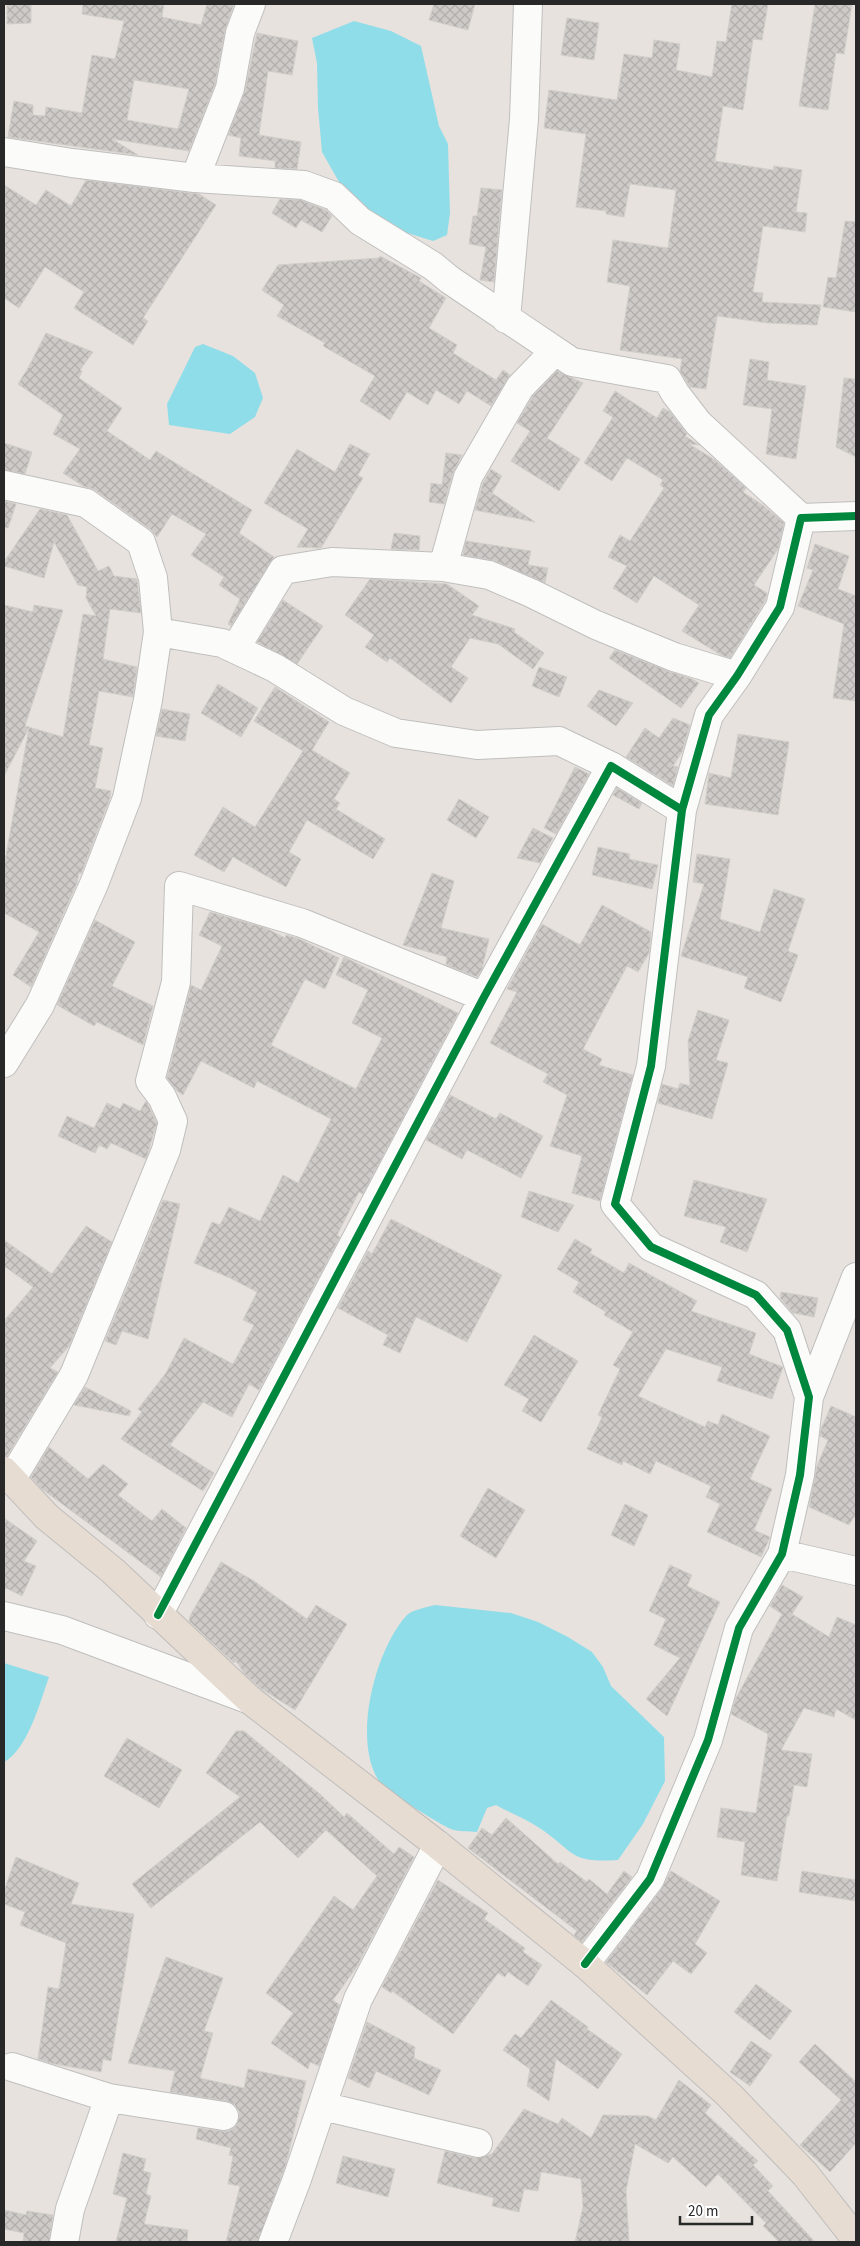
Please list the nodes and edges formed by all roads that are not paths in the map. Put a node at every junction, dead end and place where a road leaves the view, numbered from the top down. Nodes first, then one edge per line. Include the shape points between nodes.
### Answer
1 (251, 4) edge
2 (528, 4) edge
3 (4, 152) edge
4 (195, 178) junction
5 (506, 319) junction
6 (555, 351) junction
7 (4, 485) edge
8 (856, 516) edge
9 (801, 518) junction
10 (443, 568) junction
11 (158, 632) junction
12 (234, 649) junction
13 (737, 676) junction
14 (611, 766) junction
15 (682, 810) junction
16 (484, 997) junction
17 (4, 1063) edge
18 (856, 1278) edge
19 (809, 1397) junction
20 (8, 1475) edge
21 (782, 1554) junction
22 (856, 1571) edge
23 (158, 1615) junction
24 (4, 1616) edge
25 (250, 1700) junction
26 (438, 1845) junction
27 (585, 1964) junction
28 (12, 2067) dead end
29 (109, 2098) junction
30 (322, 2106) junction
31 (224, 2116) dead end
32 (478, 2143) dead end
33 (856, 2239) edge
34 (64, 2242) edge
35 (273, 2242) edge

1 - 4 street via 240,33 230,88
2 - 5 street via 524,119
3 - 4 street
4 - 5 street via 304,185 334,196 360,221 433,266
5 - 6 street
6 - 9 street via 572,362 668,380 698,423
6 - 10 street via 520,387 468,477
7 - 11 street via 86,503 141,542 153,578
8 - 9 street
9 - 13 street via 780,607
10 - 12 street via 332,562 283,570
10 - 13 street via 489,575 674,657
11 - 12 street
11 - 17 street via 148,700 127,798 94,884 40,1005
12 - 14 street via 275,668 344,711 396,733 477,745 560,741
13 - 15 street via 708,715
14 - 15 street
14 - 16 street
15 - 19 street via 651,1066 615,1204 651,1247 756,1295 786,1330
16 - 20 street via 302,923 179,886 176,982 150,1081 173,1121 166,1150 74,1375
16 - 23 street
18 - 19 street
19 - 21 street via 800,1475
20 - 23 highway via 47,1517 113,1571
21 - 22 street
21 - 27 street via 739,1628 708,1740 650,1879
23 - 25 highway
24 - 25 street via 62,1630
25 - 26 highway
26 - 27 highway
26 - 30 street via 358,1998
27 - 33 highway via 730,2096 806,2174
28 - 29 street
29 - 31 street
29 - 34 street via 70,2209
30 - 32 street
30 - 35 street

